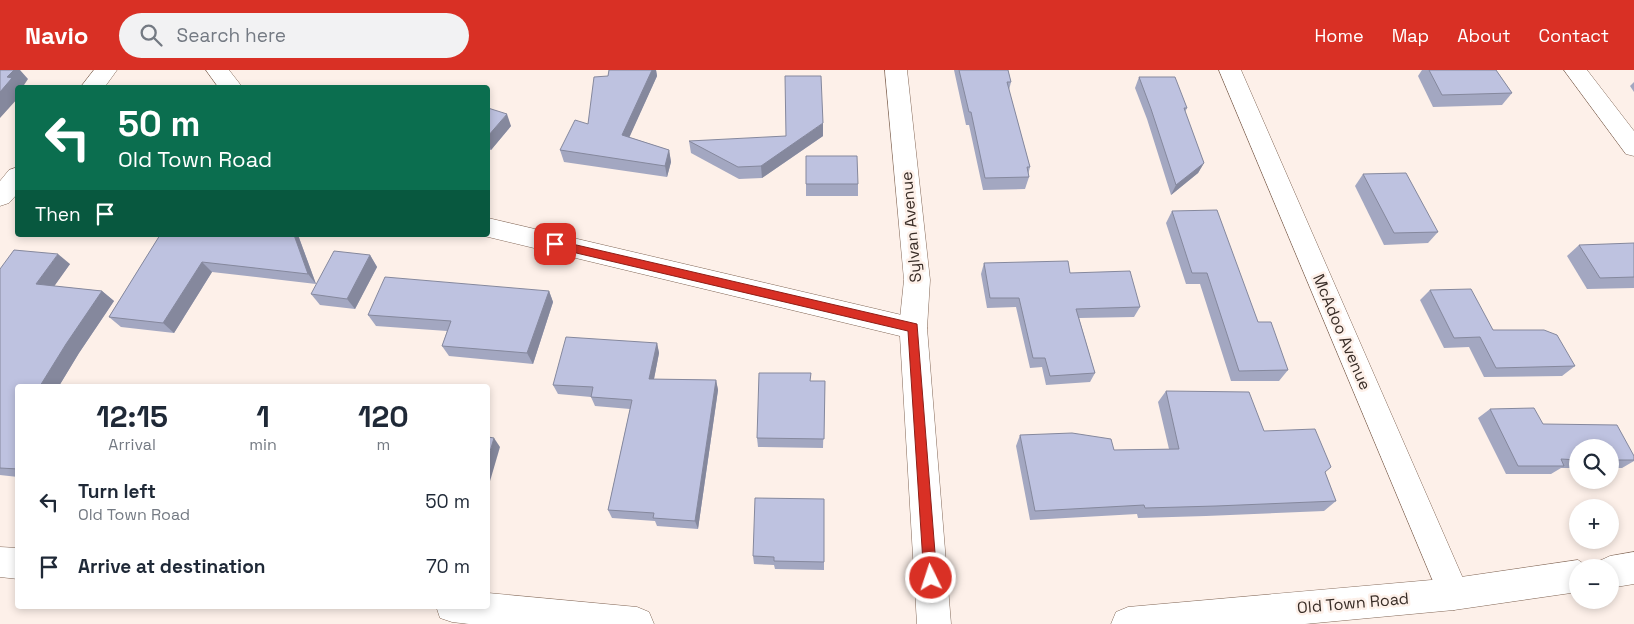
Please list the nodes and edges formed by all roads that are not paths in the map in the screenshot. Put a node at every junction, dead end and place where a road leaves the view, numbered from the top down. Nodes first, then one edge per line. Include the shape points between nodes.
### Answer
1 (106, 70) edge
2 (218, 70) edge
3 (896, 70) edge
4 (1230, 70) edge
5 (1575, 70) edge
6 (94, 85) edge
7 (230, 85) edge
8 (1634, 148) edge
9 (490, 228) edge
10 (913, 328) junction
11 (0, 562) edge
12 (15, 564) edge
13 (1634, 568) edge
14 (1619, 570) edge
15 (1569, 577) edge
16 (1454, 594) junction
17 (483, 609) edge
18 (637, 624) edge
19 (934, 624) edge
20 (1128, 624) edge

1 - 6 street
2 - 7 street
3 - 10 street, Sylvan Avenue via 917,280
4 - 16 street, McAdoo Avenue
5 - 8 street
9 - 10 street
10 - 19 street, Sylvan Avenue
11 - 12 street
13 - 14 street
15 - 16 street, Old Town Road
16 - 20 street, Old Town Road
17 - 18 street

